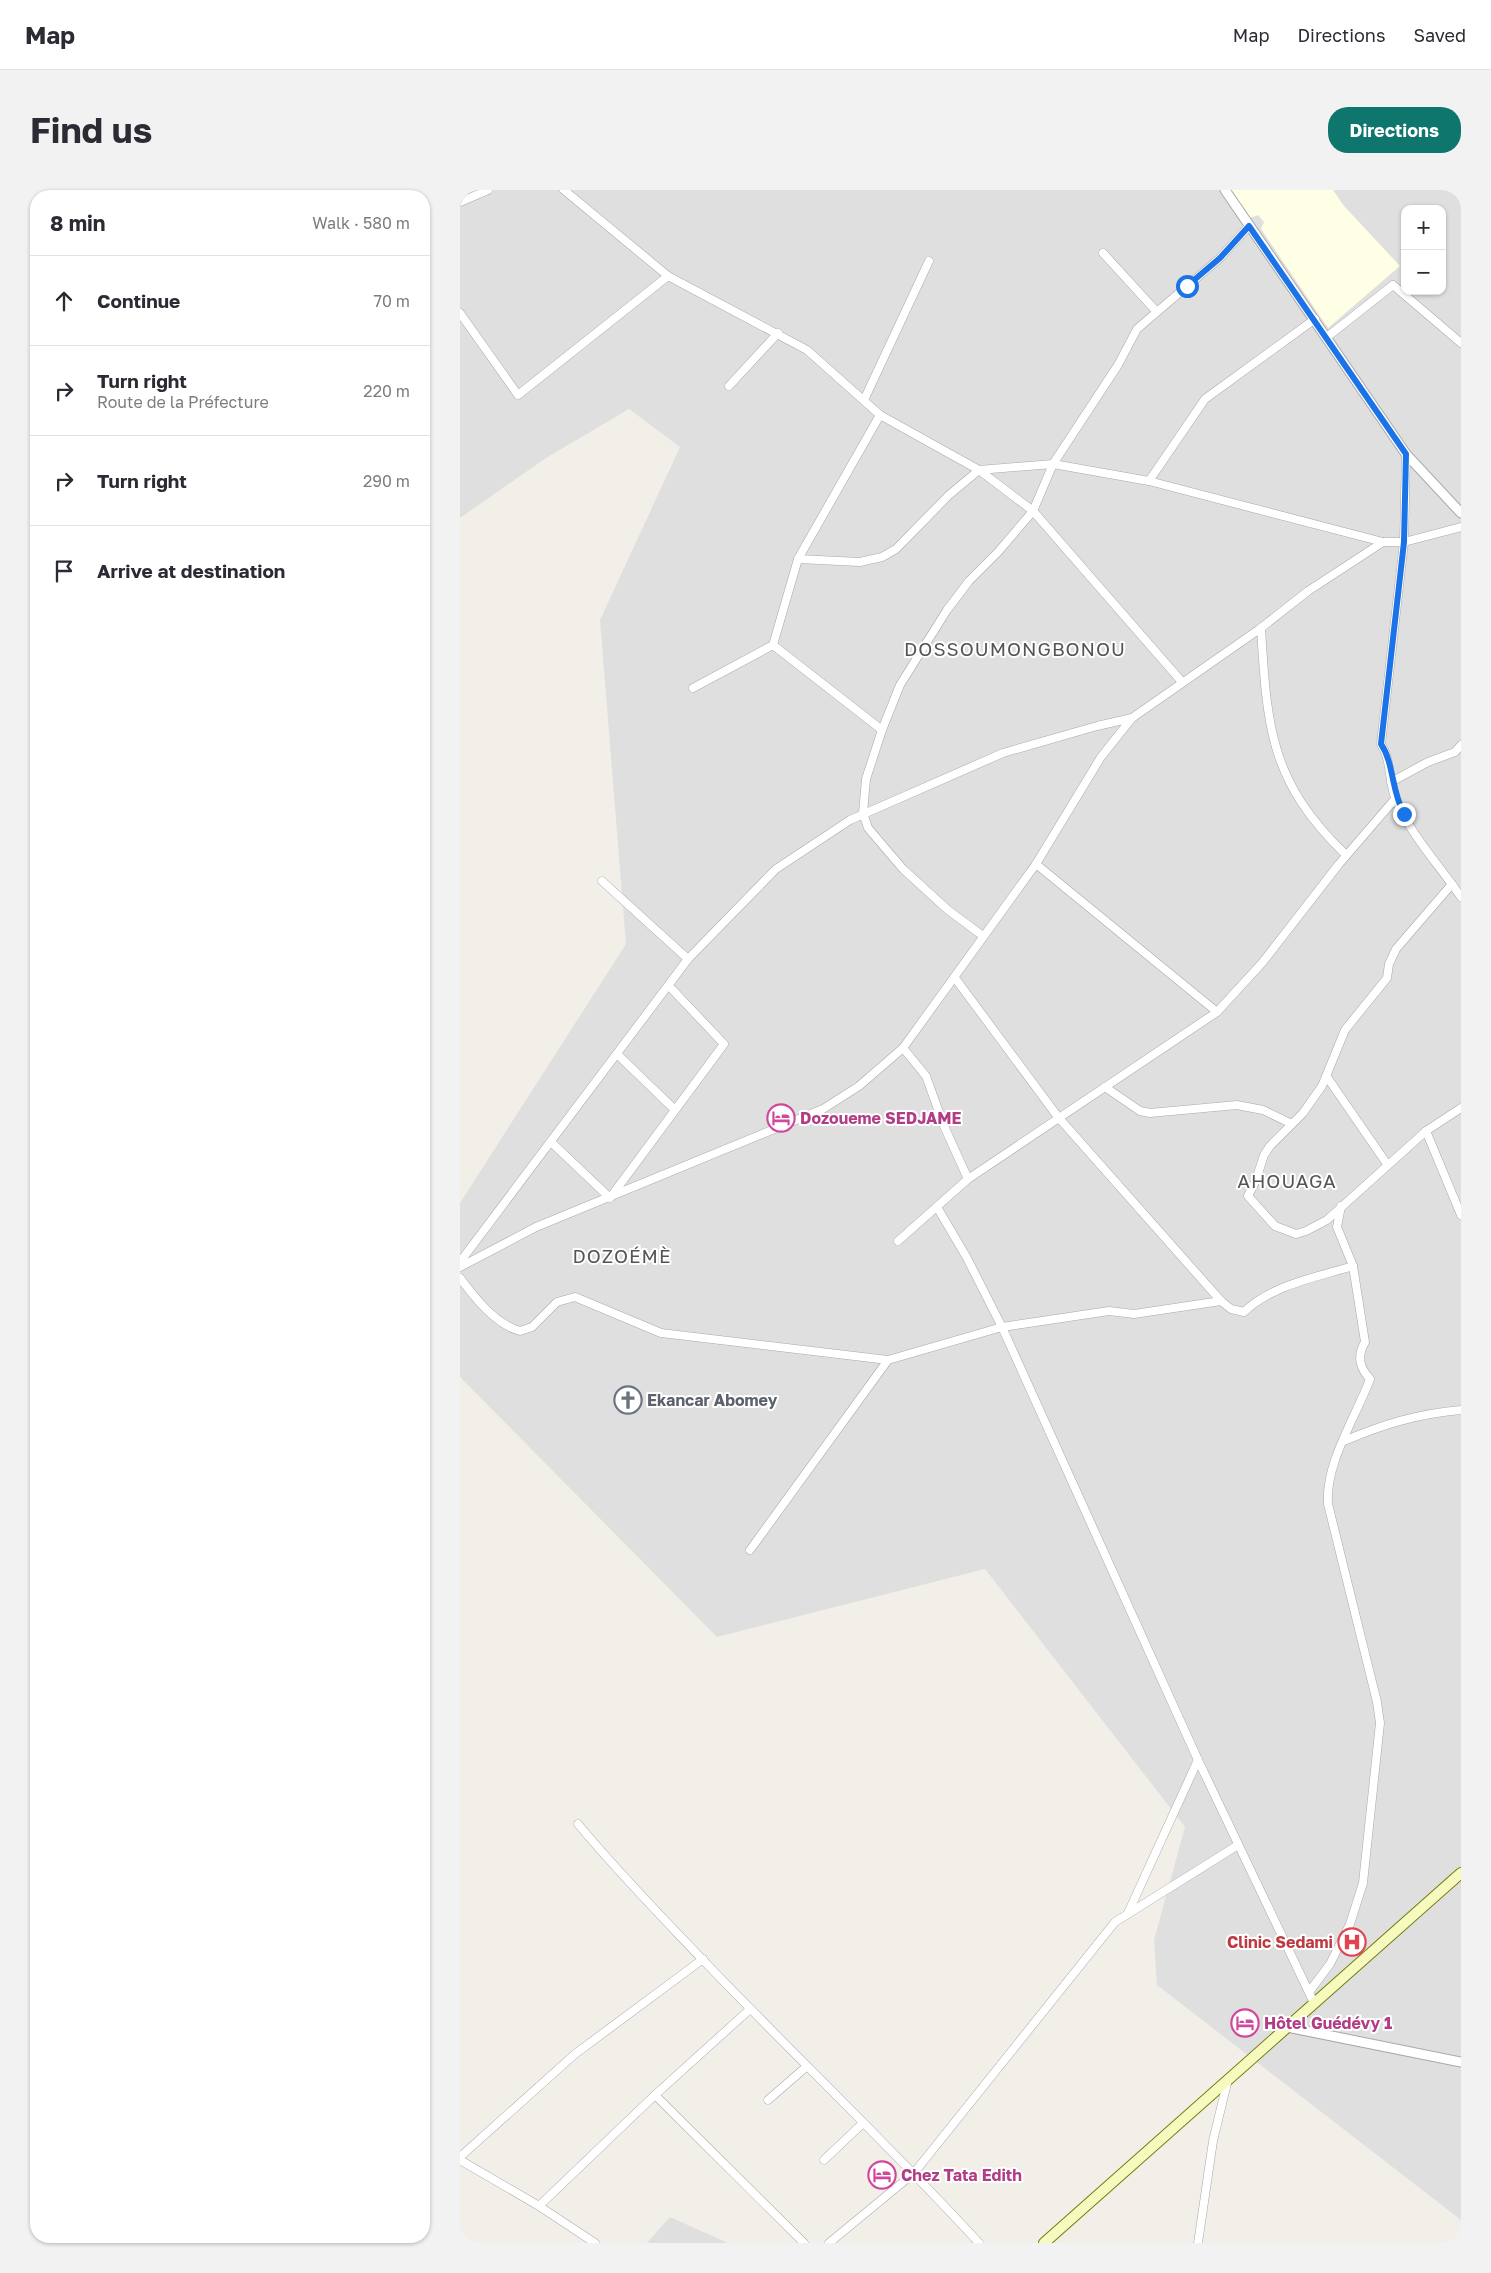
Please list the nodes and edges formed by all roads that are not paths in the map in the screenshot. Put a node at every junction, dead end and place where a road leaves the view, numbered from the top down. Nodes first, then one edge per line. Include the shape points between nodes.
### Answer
1 (488, 190) edge
2 (564, 190) edge
3 (1225, 190) edge
4 (460, 202) edge
5 (1249, 226) junction
6 (1103, 253) dead end
7 (929, 261) dead end
8 (668, 276) junction
9 (1156, 311) junction
10 (460, 314) edge
11 (1315, 319) junction
12 (778, 333) junction
13 (1327, 337) junction
14 (1461, 343) edge
15 (729, 386) dead end
16 (864, 400) junction
17 (880, 415) junction
18 (1406, 454) junction
19 (1052, 464) junction
20 (979, 470) junction
21 (1149, 481) junction
22 (1033, 510) junction
23 (1461, 513) edge
24 (1461, 528) edge
25 (1383, 542) junction
26 (1404, 542) junction
27 (798, 559) junction
28 (1261, 628) junction
29 (773, 645) junction
30 (1182, 682) junction
31 (693, 688) dead end
32 (1132, 718) junction
33 (882, 730) junction
34 (1461, 745) edge
35 (1392, 782) junction
36 (1396, 799) junction
37 (863, 813) junction
38 (1346, 855) junction
39 (1036, 864) junction
40 (602, 881) dead end
41 (1452, 884) junction
42 (1461, 896) edge
43 (983, 936) junction
44 (688, 959) junction
45 (955, 978) junction
46 (669, 986) junction
47 (1217, 1012) junction
48 (903, 1048) junction
49 (617, 1054) junction
50 (1327, 1077) junction
51 (1105, 1087) junction
52 (1461, 1108) edge
53 (674, 1109) junction
54 (1058, 1117) junction
55 (1292, 1124) junction
56 (1426, 1132) junction
57 (551, 1142) junction
58 (1387, 1164) junction
59 (968, 1179) junction
60 (610, 1198) junction
61 (1341, 1206) junction
62 (937, 1207) junction
63 (1461, 1215) edge
64 (898, 1242) dead end
65 (460, 1262) edge
66 (1353, 1266) junction
67 (460, 1267) edge
68 (460, 1278) edge
69 (1222, 1301) junction
70 (1002, 1327) junction
71 (888, 1360) junction
72 (1461, 1410) edge
73 (1344, 1441) junction
74 (750, 1550) dead end
75 (1198, 1760) junction
76 (578, 1824) dead end
77 (1238, 1845) junction
78 (1461, 1873) edge
79 (1128, 1913) junction
80 (702, 1959) junction
81 (1309, 1992) junction
82 (1314, 2003) junction
83 (749, 2010) junction
84 (1287, 2027) junction
85 (1461, 2062) edge
86 (806, 2067) junction
87 (1228, 2079) junction
88 (655, 2095) junction
89 (768, 2100) dead end
90 (864, 2123) junction
91 (460, 2159) edge
92 (824, 2160) dead end
93 (914, 2173) junction
94 (539, 2206) junction
95 (595, 2243) edge
96 (804, 2243) edge
97 (829, 2243) edge
98 (979, 2243) edge
99 (1044, 2243) edge
100 (1198, 2243) edge

1 - 4 street
2 - 8 street
3 - 5 street
5 - 9 street via 1220,258
5 - 11 street
6 - 9 street
7 - 16 street
8 - 10 street via 518,395
8 - 12 street
9 - 19 street via 1137,329
11 - 13 street
11 - 21 street via 1205,399
12 - 15 street
12 - 16 street via 806,350
13 - 14 street via 1393,285
13 - 18 street
16 - 17 street
17 - 20 street
17 - 27 street
18 - 23 street
18 - 26 street
19 - 20 street
19 - 21 street
19 - 22 street
20 - 22 street
20 - 27 street via 949,495 896,549 882,557 860,562
21 - 25 street
22 - 30 street
22 - 33 street via 947,610 900,685
24 - 26 street
25 - 26 street
25 - 28 street via 1308,591
26 - 35 street via 1381,744 1387,754
27 - 29 street
28 - 30 street
28 - 38 street via 1265,698 1279,760 1313,820
29 - 31 street
29 - 33 street
30 - 32 street
32 - 37 street via 1003,753
32 - 39 street via 1101,756
33 - 37 street via 866,779
34 - 35 street via 1455,752 1428,762
35 - 36 street
36 - 38 street
36 - 41 street via 1423,846
37 - 43 street via 868,828 903,870
37 - 44 street via 776,869
38 - 47 street via 1262,963
39 - 43 street
39 - 47 street
40 - 44 street
41 - 42 street
41 - 50 street via 1396,949 1387,978 1345,1030
43 - 45 street
44 - 46 street
45 - 48 street
45 - 54 street
46 - 49 street
46 - 53 street via 724,1044
47 - 51 street
48 - 59 street via 926,1076
48 - 60 street via 859,1086 822,1109
49 - 53 street
49 - 57 street
50 - 55 street
50 - 58 street
51 - 54 street
51 - 55 street via 1150,1113 1237,1105 1263,1110
52 - 56 street
53 - 60 street
54 - 59 street
54 - 69 street
55 - 61 street via 1264,1155 1248,1196 1275,1226 1296,1234 1327,1220
56 - 58 street
56 - 63 street
57 - 60 street
57 - 65 street
58 - 61 street
59 - 62 street
60 - 67 street via 536,1227
61 - 66 street via 1336,1227
62 - 64 street
62 - 70 street
66 - 69 street via 1281,1289 1244,1312 1231,1309
66 - 73 street via 1365,1342 1360,1352 1361,1369 1370,1379
68 - 71 street via 486,1308 508,1326 520,1331 532,1327 557,1302 575,1297 660,1333
69 - 70 street via 1134,1314 1109,1311
70 - 71 street
70 - 75 street
71 - 74 street
72 - 73 street via 1426,1413 1398,1420
73 - 81 street via 1329,1483 1328,1504 1380,1713 1379,1747 1363,1883 1357,1904 1330,1964
75 - 77 street
75 - 79 street
76 - 80 street via 613,1866
77 - 79 street
77 - 81 street
78 - 82 main road
79 - 93 street via 1115,1922
80 - 83 street
80 - 91 street via 574,2054
81 - 82 street
82 - 84 main road
83 - 86 street
83 - 88 street
84 - 85 street
84 - 87 main road
86 - 89 street
86 - 90 street
87 - 99 main road
87 - 100 street via 1213,2141
88 - 94 street
88 - 96 street
90 - 92 street
90 - 93 street
91 - 94 street
93 - 97 street
93 - 98 street
94 - 95 street

